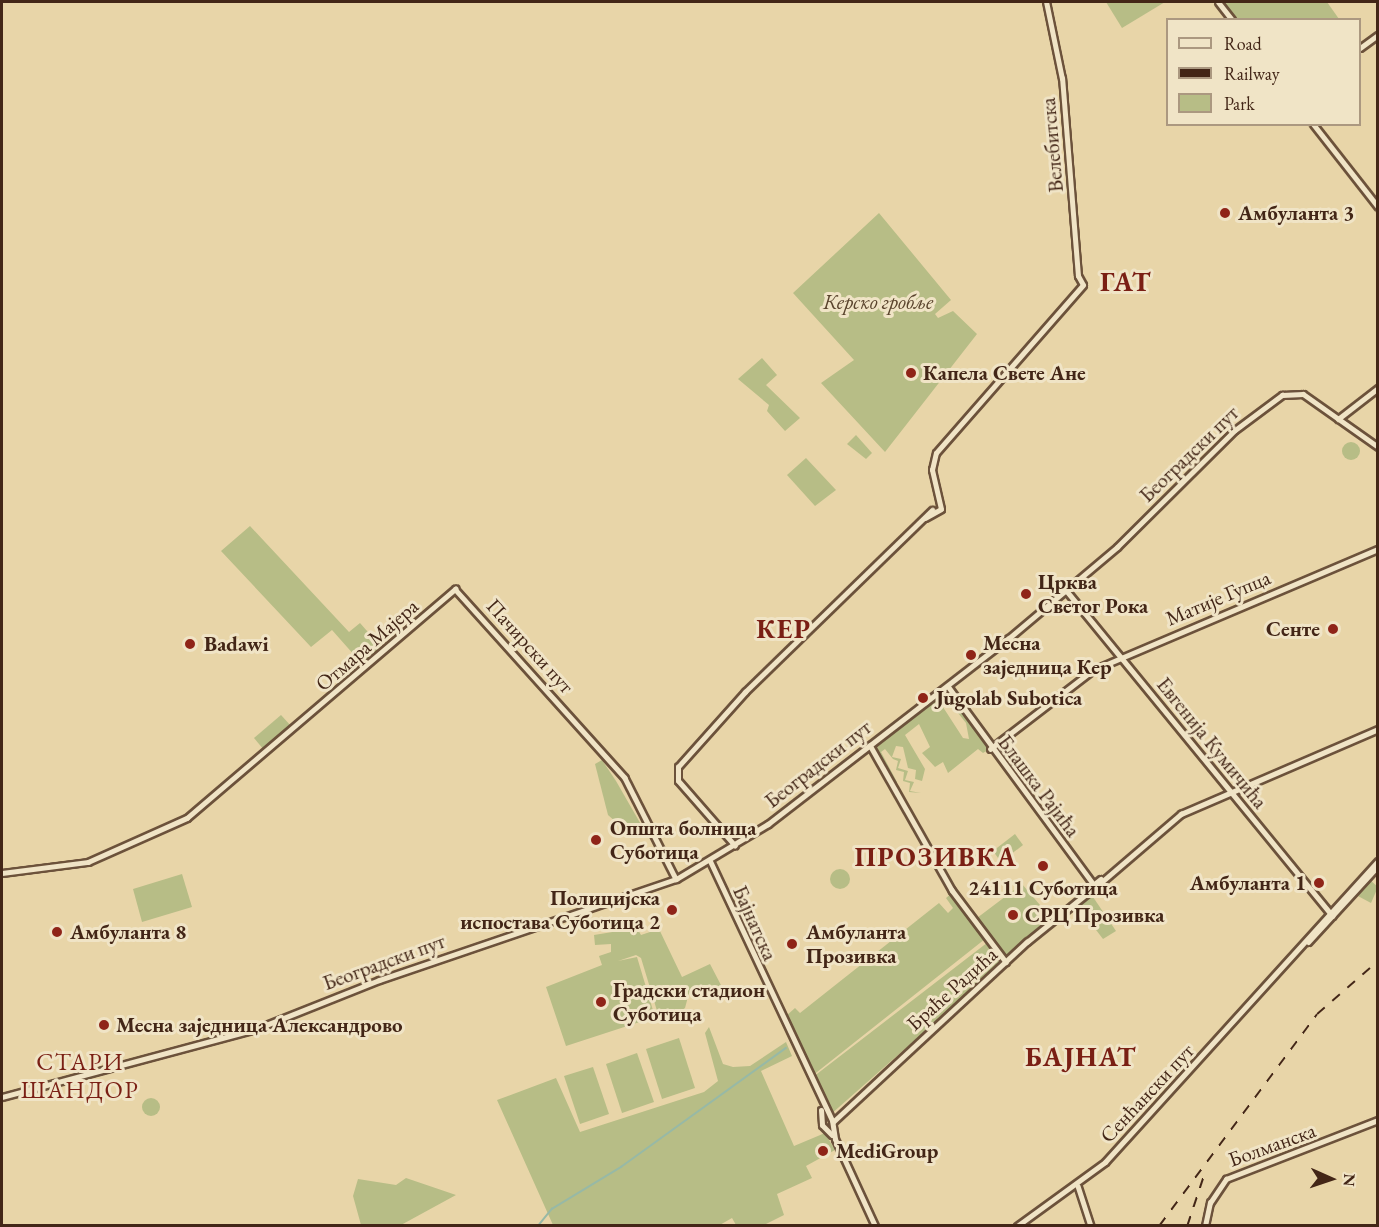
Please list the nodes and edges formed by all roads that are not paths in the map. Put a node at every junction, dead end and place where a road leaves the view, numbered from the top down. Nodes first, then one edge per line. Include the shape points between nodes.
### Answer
1 (1046, 2) edge
2 (1218, 2) edge
3 (1230, 18) edge
4 (1377, 35) edge
5 (1361, 47) edge
6 (1315, 126) edge
7 (1377, 207) edge
8 (1377, 388) edge
9 (1338, 419) junction
10 (1377, 447) edge
11 (938, 504) junction
12 (933, 511) junction
13 (1377, 549) edge
14 (455, 589) joint
15 (1066, 590) junction
16 (1119, 660) junction
17 (948, 686) junction
18 (1377, 729) edge
19 (870, 745) junction
20 (990, 749) junction
21 (1231, 790) junction
22 (735, 846) junction
23 (710, 861) junction
24 (1377, 861) edge
25 (1377, 866) edge
26 (2, 873) edge
27 (676, 879) junction
28 (1091, 886) junction
29 (1331, 914) junction
30 (1006, 962) junction
31 (2, 1097) edge
32 (1377, 1120) edge
33 (828, 1121) junction
34 (1078, 1186) junction
35 (875, 1226) edge
36 (1017, 1226) edge
37 (1091, 1226) edge
38 (1205, 1226) edge

1 - 11 street, Велебитска via 1062,79 1078,276 1083,285 1023,348 933,462
2 - 3 main road
4 - 5 street
6 - 7 main road
8 - 9 main road
9 - 10 main road
9 - 15 main road, Београдски пут via 1291,391 1235,430
11 - 12 street
11 - 12 street via 941,510
12 - 22 street via 745,692 677,770 678,781
13 - 16 street, Матије Гупца
14 - 26 street, Отмара Мајера via 193,814 152,838 87,863
14 - 27 street, Пачирски пут via 625,778
15 - 16 street, Евгенија Кумичића
15 - 17 main road, Београдски пут
16 - 20 street, Матије Гупца via 1085,675
16 - 21 street, Евгенија Кумичића via 1196,744
17 - 19 main road, Београдски пут
17 - 20 street, Блашка Рајића
18 - 21 street
19 - 22 main road, Београдски пут
19 - 30 street via 952,890
20 - 28 street, Блашка Рајића
21 - 28 street via 1168,822
21 - 29 street, Евгенија Кумичића
22 - 23 main road, Београдски пут
23 - 27 main road, Београдски пут
23 - 33 main road, Бајнатска
24 - 29 main road, Сенћански пут
25 - 29 main road, Сенћански пут
27 - 31 main road, Београдски пут via 379,980 256,1029
28 - 30 street, Браће Радића
29 - 34 main road, Сенћански пут
30 - 33 street, Браће Радића
32 - 38 street, Болманска via 1231,1176 1215,1192
33 - 35 main road, Бајнатска
34 - 36 main road, Сенћански пут
34 - 37 street

